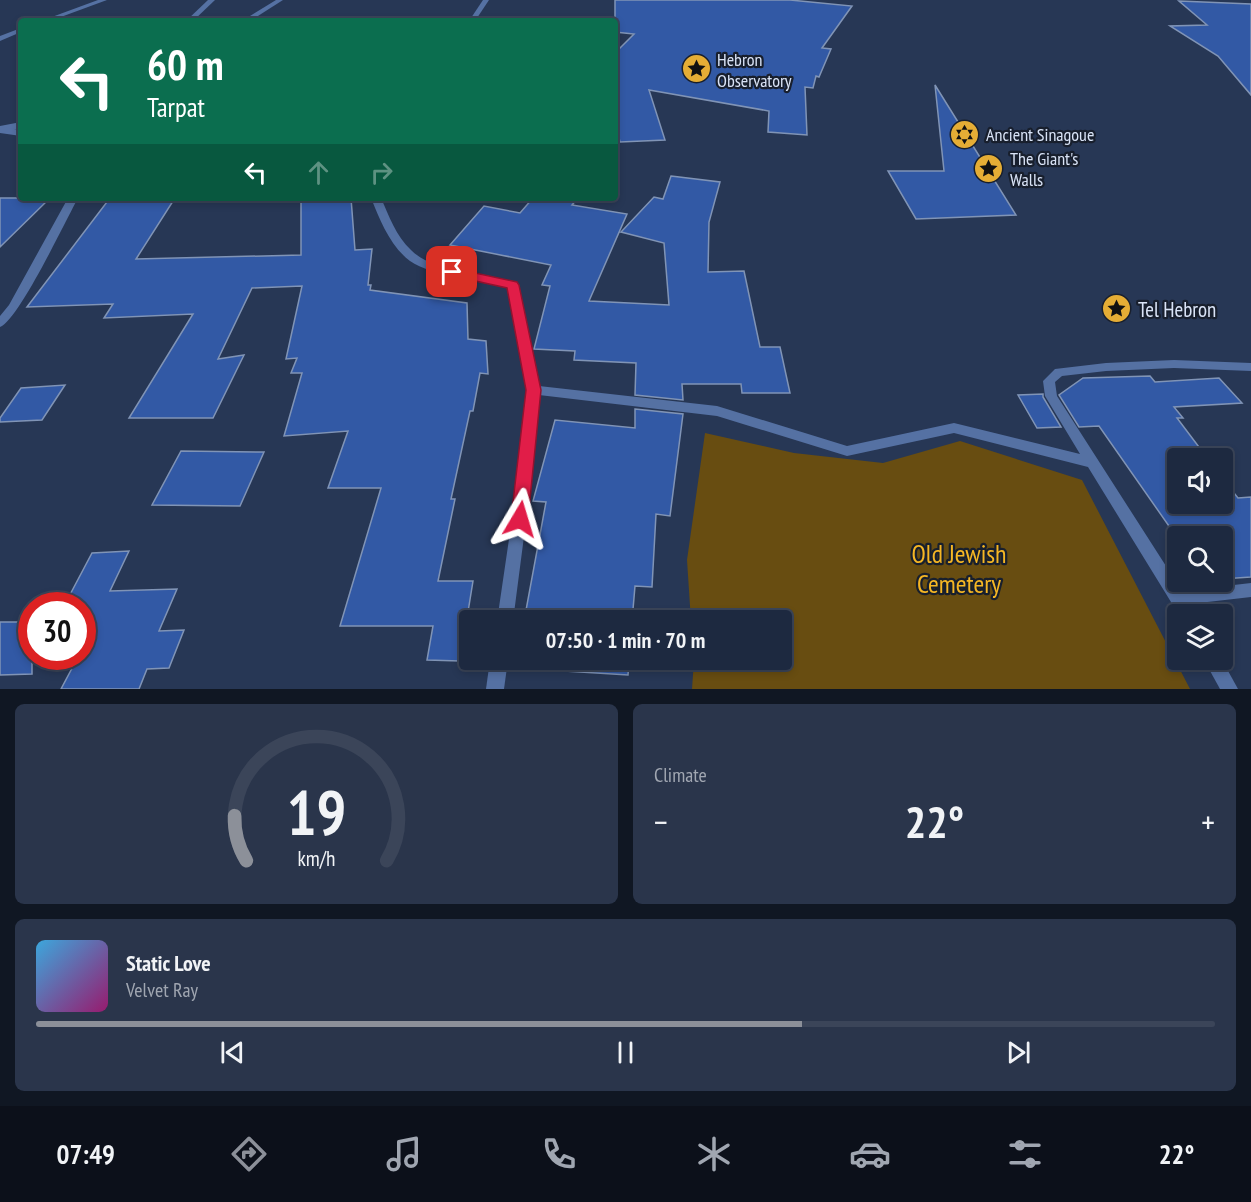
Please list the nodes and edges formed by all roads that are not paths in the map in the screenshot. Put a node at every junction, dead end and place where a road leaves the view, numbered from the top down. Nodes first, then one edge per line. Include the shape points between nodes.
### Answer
1 (104, 0) edge
2 (212, 0) edge
3 (280, 0) edge
4 (486, 0) edge
5 (53, 18) edge
6 (192, 18) edge
7 (250, 18) edge
8 (474, 18) edge
9 (18, 31) edge
10 (0, 39) edge
11 (18, 126) edge
12 (0, 129) edge
13 (18, 132) edge
14 (71, 201) edge
15 (377, 201) edge
16 (0, 323) edge
17 (1251, 367) edge
18 (533, 390) junction
19 (1094, 463) junction
20 (1251, 590) edge
21 (1179, 598) junction
22 (1182, 604) edge
23 (507, 610) edge
24 (498, 670) edge
25 (1219, 670) edge
26 (495, 689) edge
27 (1229, 689) edge

1 - 5 street
2 - 6 street
3 - 7 street
4 - 8 street
9 - 10 street
11 - 12 street
12 - 13 street
14 - 16 street via 14,306
15 - 18 street via 396,239 414,259 513,285
17 - 19 street via 1174,364 1059,372 1049,381 1051,396
18 - 19 street via 717,411 847,452 954,428
18 - 23 street
19 - 21 street
20 - 21 street
21 - 22 street
24 - 26 street
25 - 27 street

